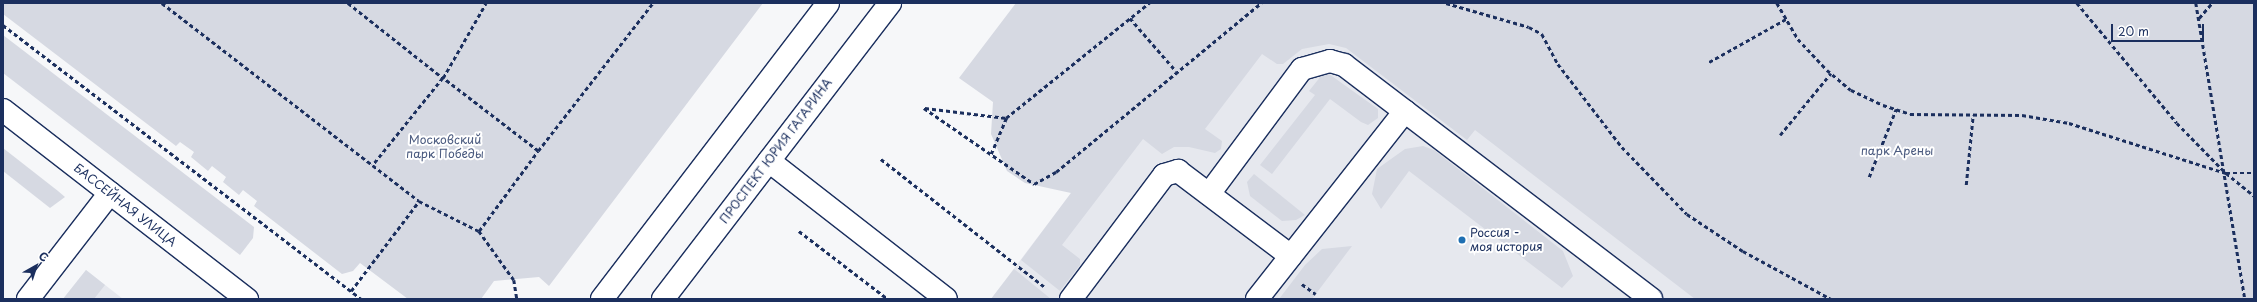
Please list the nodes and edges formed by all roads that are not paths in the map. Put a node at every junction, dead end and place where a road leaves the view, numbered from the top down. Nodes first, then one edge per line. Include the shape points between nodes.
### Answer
1 (828, 3) edge
2 (890, 3) edge
3 (3, 110) edge
4 (1405, 111) junction
5 (769, 161) junction
6 (110, 193) junction
7 (1209, 194) junction
8 (1291, 256) junction
9 (1074, 298) edge
10 (28, 299) edge
11 (247, 299) edge
12 (602, 299) edge
13 (663, 299) edge
14 (946, 299) edge
15 (1257, 299) edge
16 (1651, 299) edge

1 - 12 main road
2 - 5 main road, ПРОСПЕКТ ЮРИЯ ГАГАРИНА
3 - 6 main road, БАССЕЙНАЯ УЛИЦА
4 - 7 main road via 1344,65 1330,61 1302,69
4 - 8 main road
4 - 16 main road
5 - 13 main road, ПРОСПЕКТ ЮРИЯ ГАГАРИНА
5 - 14 main road
6 - 10 main road
6 - 11 main road, БАССЕЙНАЯ УЛИЦА
7 - 8 main road
7 - 9 main road via 1178,171 1164,175
8 - 15 main road

